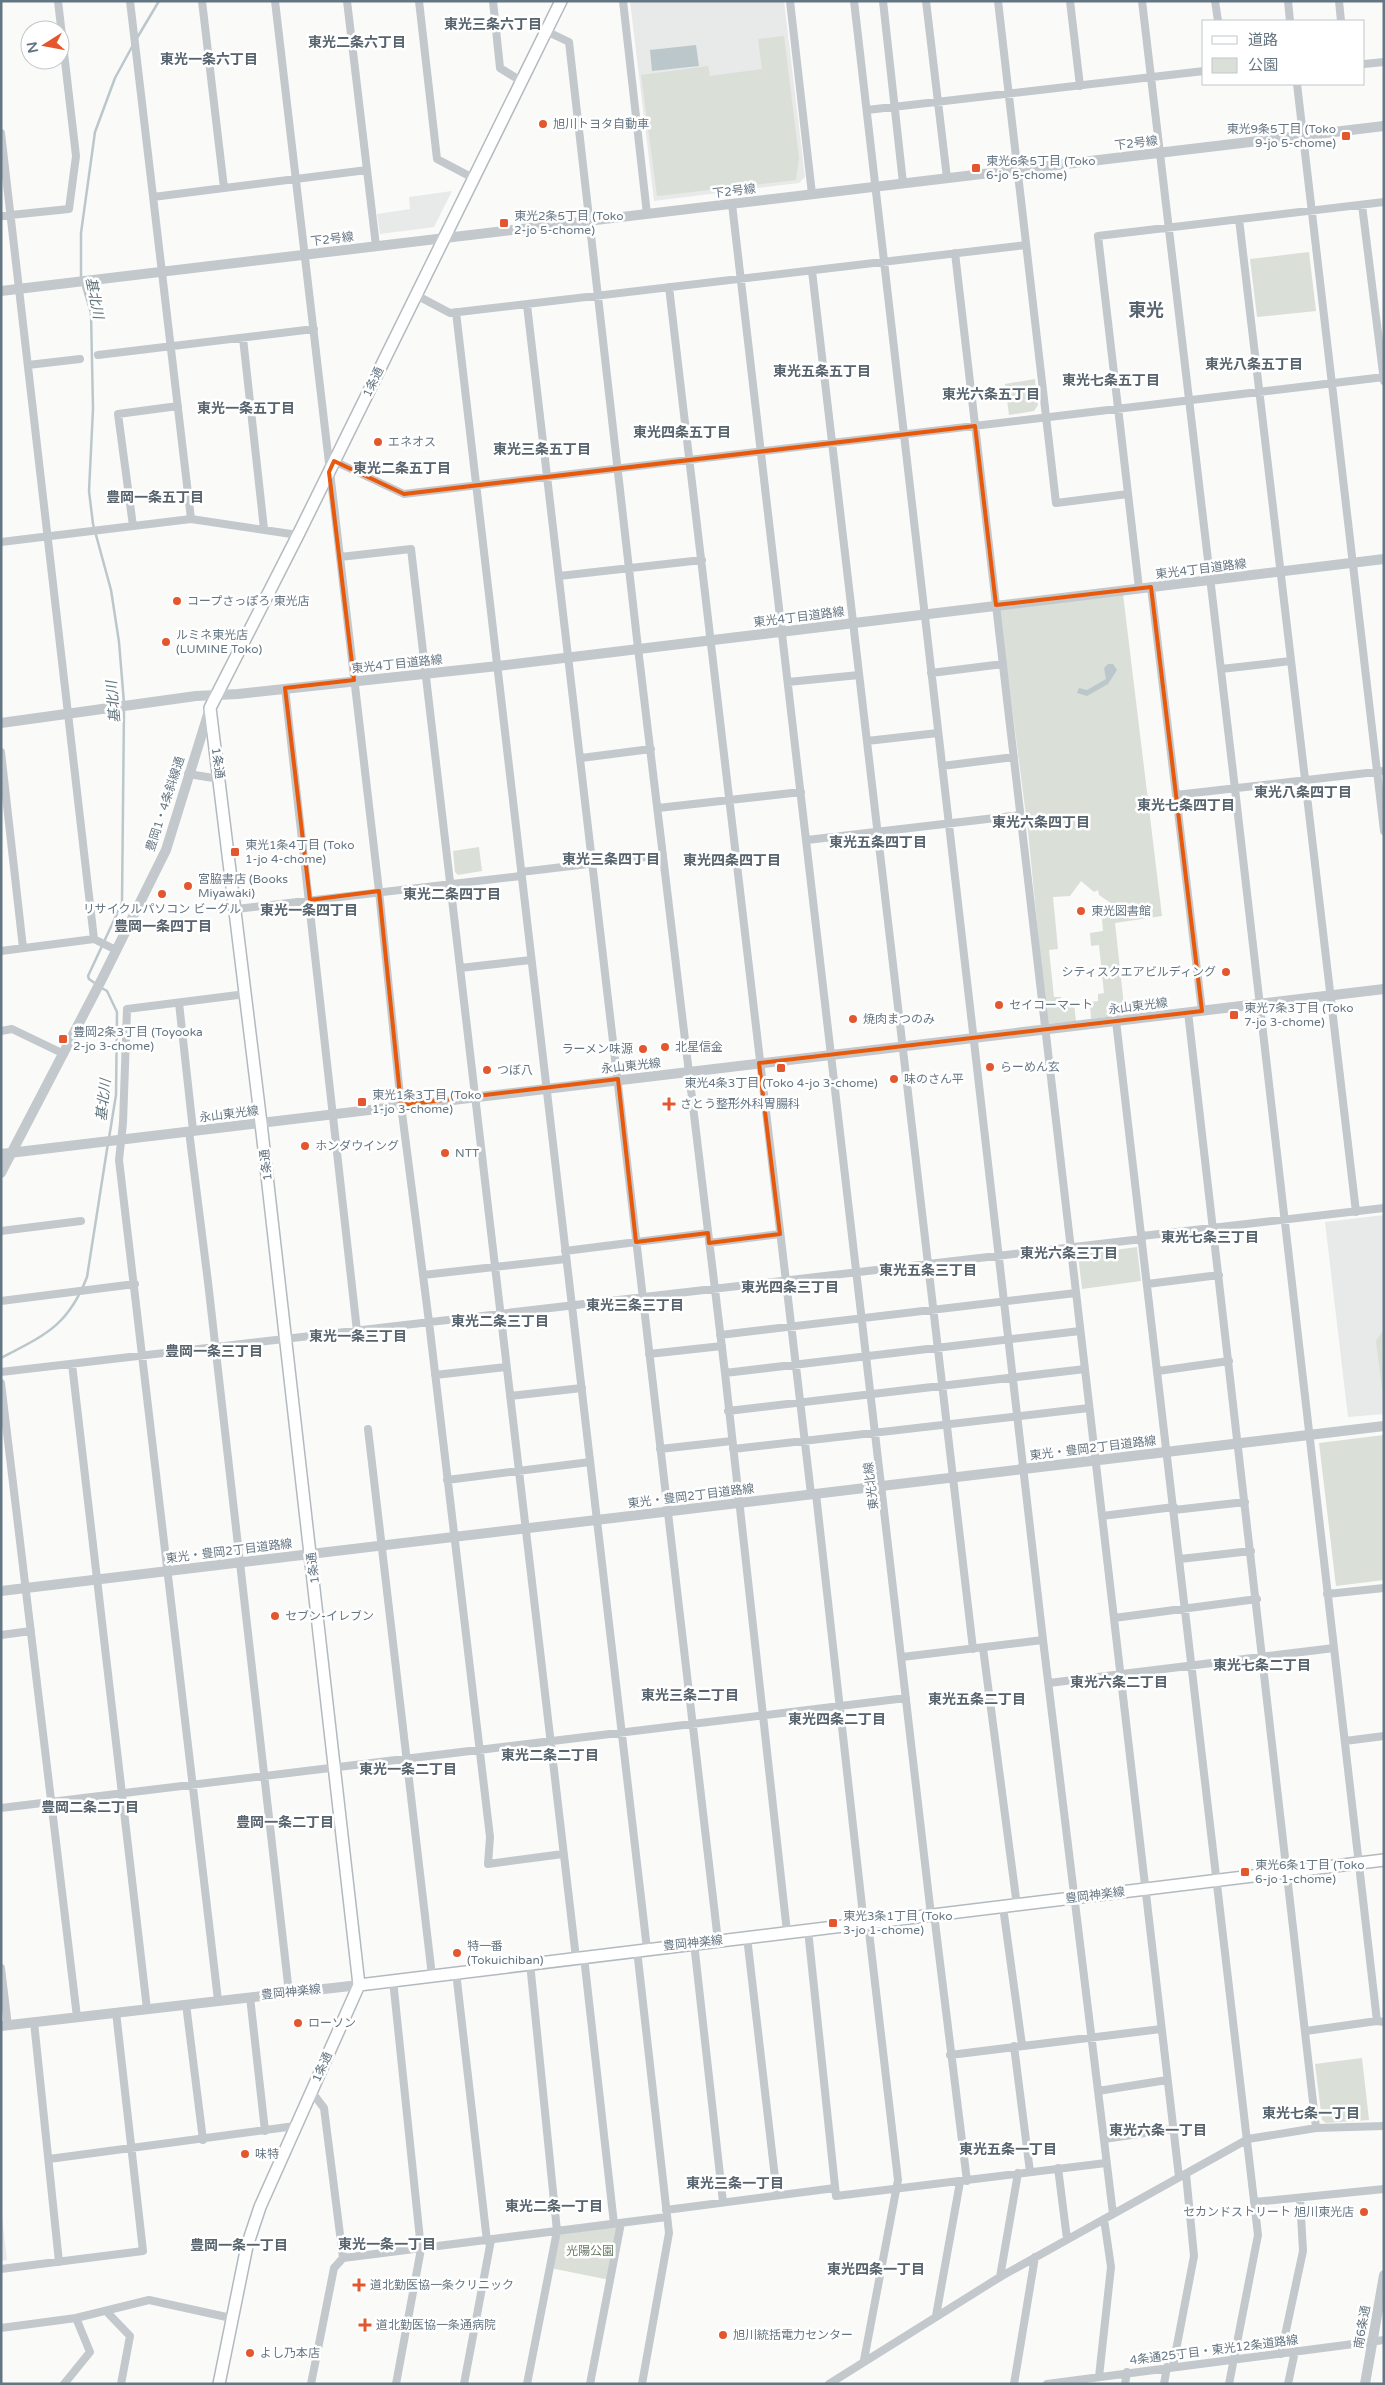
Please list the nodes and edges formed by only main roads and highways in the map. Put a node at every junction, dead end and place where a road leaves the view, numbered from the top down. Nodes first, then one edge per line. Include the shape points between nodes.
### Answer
1 (561, 1) edge
2 (1384, 1860) edge
3 (359, 1985) junction
4 (219, 2384) edge

1 - 3 main road, 1条通 via 210,708 236,908
2 - 3 main road, 豊岡神楽線
3 - 4 main road, 1条通 via 260,2206 247,2246

